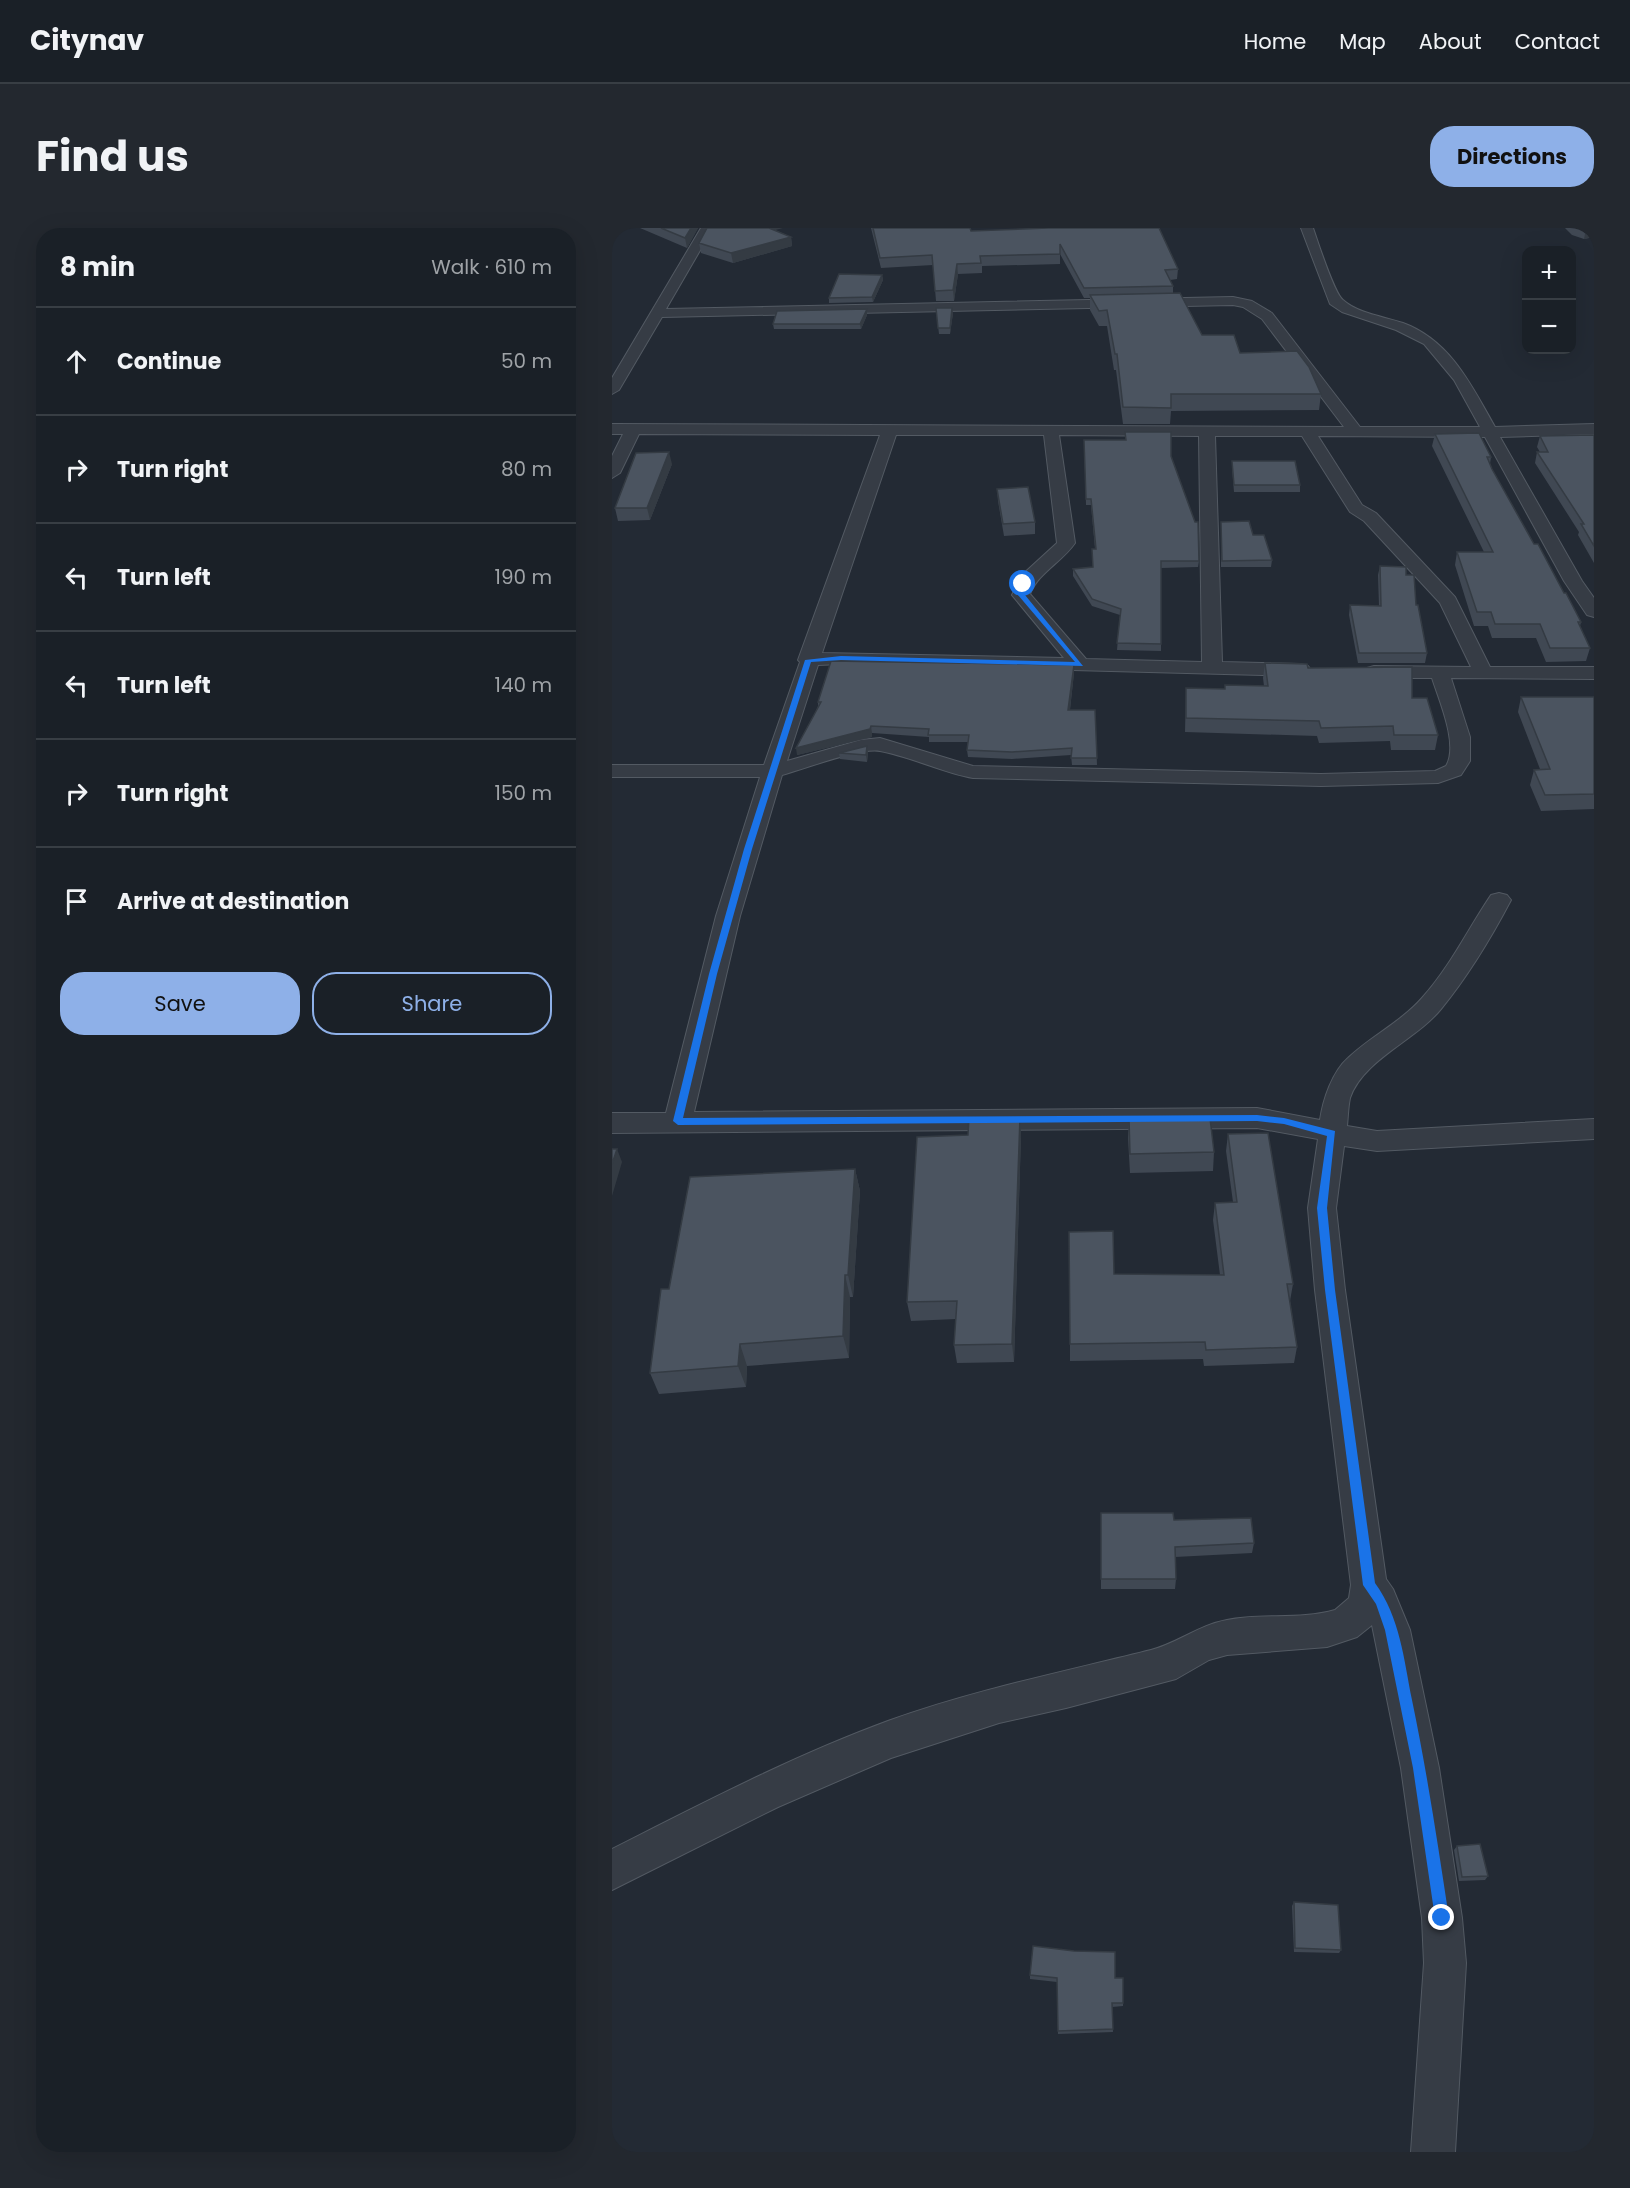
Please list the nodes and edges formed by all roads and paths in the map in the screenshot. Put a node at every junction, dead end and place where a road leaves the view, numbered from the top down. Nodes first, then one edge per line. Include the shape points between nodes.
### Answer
1 (707, 228) edge
2 (1307, 228) edge
3 (657, 313) junction
4 (612, 390) edge
5 (612, 429) edge
6 (633, 429) junction
7 (890, 429) junction
8 (1594, 429) edge
9 (1051, 430) junction
10 (1306, 430) junction
11 (1207, 431) junction
12 (1355, 431) junction
13 (1489, 432) junction
14 (612, 473) edge
15 (1594, 611) edge
16 (808, 660) junction
17 (1080, 664) junction
18 (1212, 668) junction
19 (1324, 671) edge
20 (1359, 672) edge
21 (1594, 673) edge
22 (1440, 674) junction
23 (1484, 674) junction
24 (612, 771) edge
25 (774, 771) junction
26 (1499, 900) dead end
27 (678, 1121) junction
28 (612, 1123) edge
29 (1594, 1129) edge
30 (1332, 1133) junction
31 (1369, 1585) junction
32 (612, 1870) edge
33 (1438, 2151) edge

1 - 3 street
2 - 13 street via 1335,301 1429,341 1461,378
3 - 4 street
3 - 12 street via 1233,301 1267,316
5 - 6 street
6 - 7 street
6 - 14 street
7 - 9 street
7 - 16 street
8 - 13 street
9 - 11 street
9 - 17 street via 1066,543 1061,552 1023,584 1021,595
10 - 11 street
10 - 12 street
10 - 23 street via 1356,508 1370,517 1448,601
11 - 18 street
12 - 13 street
13 - 15 street
16 - 17 street
16 - 25 street
17 - 18 street
18 - 19 street
20 - 22 street
21 - 23 street
22 - 23 street
22 - 25 street via 1461,740 1461,761 1454,771 1437,777 1321,780 973,772 880,744
24 - 25 street
25 - 27 street via 713,974
26 - 30 street via 1482,932 1431,1003 1411,1024 1354,1066 1337,1098
27 - 28 street
27 - 30 street via 1257,1118
29 - 30 street via 1377,1141
30 - 31 street via 1322,1208
31 - 32 street via 1365,1606 1344,1625 1327,1630 1227,1637 1199,1646 1176,1661 999,1704 889,1740 764,1793
31 - 33 street via 1392,1630 1420,1768 1442,1918 1446,1963

